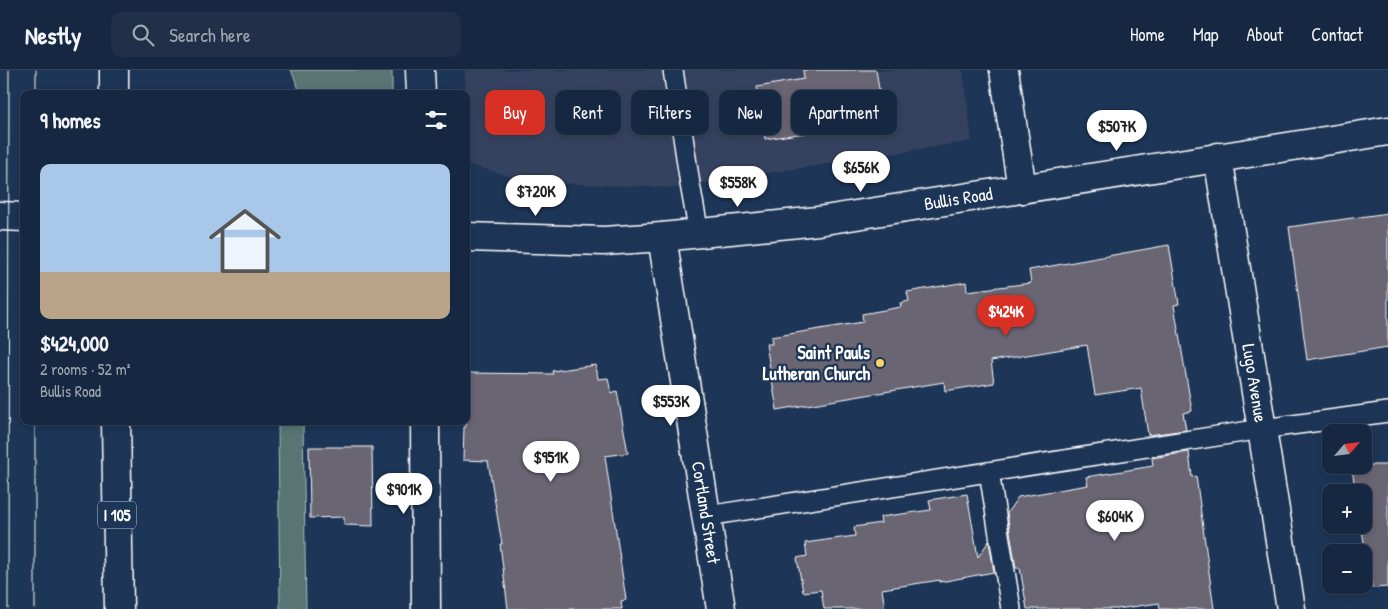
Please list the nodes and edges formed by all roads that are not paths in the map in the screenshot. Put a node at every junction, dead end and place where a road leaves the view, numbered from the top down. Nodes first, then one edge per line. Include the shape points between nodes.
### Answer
1 (114, 70) edge
2 (420, 70) edge
3 (673, 70) edge
4 (1004, 70) edge
5 (114, 90) edge
6 (420, 90) edge
7 (1388, 131) edge
8 (1218, 157) junction
9 (1022, 189) junction
10 (0, 216) edge
11 (20, 217) edge
12 (699, 234) junction
13 (470, 237) edge
14 (662, 237) junction
15 (1388, 412) edge
16 (116, 425) edge
17 (425, 425) edge
18 (1262, 429) junction
19 (989, 472) junction
20 (706, 516) junction
21 (119, 609) edge
22 (426, 609) edge
23 (721, 609) edge
24 (1012, 609) edge
25 (1291, 609) edge

1 - 5 main road
2 - 6 main road
3 - 12 lane
4 - 9 main road
7 - 8 main road, Bullis Road
8 - 9 main road, Bullis Road
8 - 18 main road, Lugo Avenue
9 - 12 main road, Bullis Road via 818,222
10 - 11 main road
12 - 14 main road, Bullis Road
13 - 14 main road, Bullis Road via 604,241
14 - 20 main road, Cortland Street
15 - 18 lane
16 - 21 main road, I 105
17 - 22 main road
18 - 19 lane
18 - 25 main road, Lugo Avenue
19 - 20 lane
19 - 24 lane
20 - 23 main road, Cortland Street

